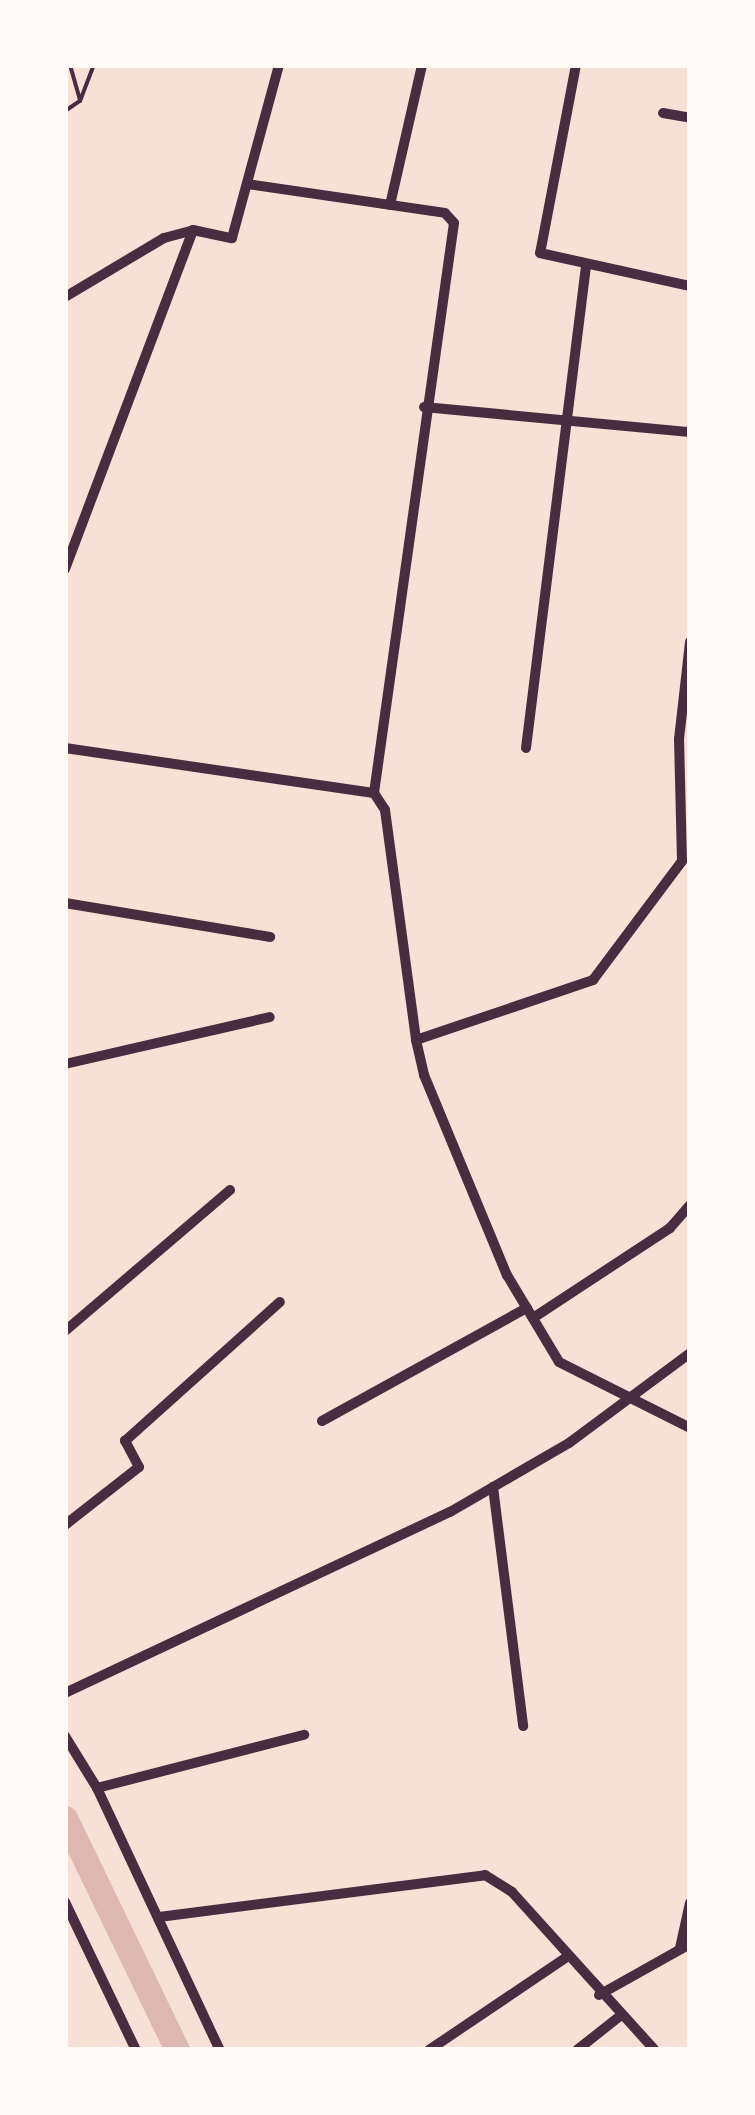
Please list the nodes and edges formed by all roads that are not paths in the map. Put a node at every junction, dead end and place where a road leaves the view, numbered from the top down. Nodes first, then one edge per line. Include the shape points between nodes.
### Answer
1 (280, 65) edge
2 (422, 65) edge
3 (576, 65) edge
4 (663, 113) dead end
5 (690, 118) edge
6 (248, 184) junction
7 (390, 205) junction
8 (193, 230) junction
9 (586, 265) junction
10 (690, 286) edge
11 (65, 297) edge
12 (424, 407) junction
13 (563, 417) junction
14 (690, 432) edge
15 (65, 569) edge
16 (690, 642) edge
17 (65, 748) edge
18 (526, 748) dead end
19 (374, 793) junction
20 (65, 903) edge
21 (270, 938) dead end
22 (270, 1017) dead end
23 (416, 1040) junction
24 (65, 1064) edge
25 (230, 1190) dead end
26 (690, 1205) edge
27 (280, 1302) dead end
28 (530, 1313) junction
29 (65, 1331) edge
30 (690, 1353) edge
31 (625, 1400) junction
32 (322, 1421) dead end
33 (690, 1428) edge
34 (493, 1487) junction
35 (65, 1525) edge
36 (65, 1693) edge
37 (522, 1726) dead end
38 (304, 1735) dead end
39 (65, 1736) edge
40 (68, 1754) edge
41 (97, 1788) junction
42 (65, 1902) edge
43 (690, 1903) edge
44 (160, 1917) junction
45 (685, 1946) edge
46 (567, 1956) junction
47 (599, 1995) junction
48 (620, 2016) junction
49 (136, 2050) edge
50 (220, 2050) edge
51 (429, 2050) edge
52 (576, 2050) edge
53 (655, 2050) edge

1 - 6 street
2 - 7 street
3 - 9 street via 540,253
4 - 5 street
6 - 7 street
6 - 8 street via 232,238
7 - 12 street via 445,213 454,223
8 - 11 street via 164,238
8 - 15 street
9 - 10 street
9 - 13 street
12 - 13 street
12 - 19 street
13 - 14 street
13 - 18 street
16 - 23 street via 679,739 682,860 593,980
17 - 19 street
19 - 23 street via 385,810
20 - 21 street
22 - 24 street
23 - 28 street via 424,1076
25 - 29 street
26 - 28 street via 670,1228
27 - 35 street via 125,1441 138,1467
28 - 31 street via 559,1362
28 - 32 street
30 - 31 street
31 - 33 street
31 - 34 street via 569,1443
34 - 36 street
34 - 37 street
38 - 41 street
39 - 40 street
40 - 41 street
41 - 44 street
42 - 49 street
43 - 45 street
44 - 46 street via 484,1876 512,1892
44 - 50 street
45 - 47 street
46 - 47 street
46 - 51 street
47 - 48 street
48 - 52 street
48 - 53 street

